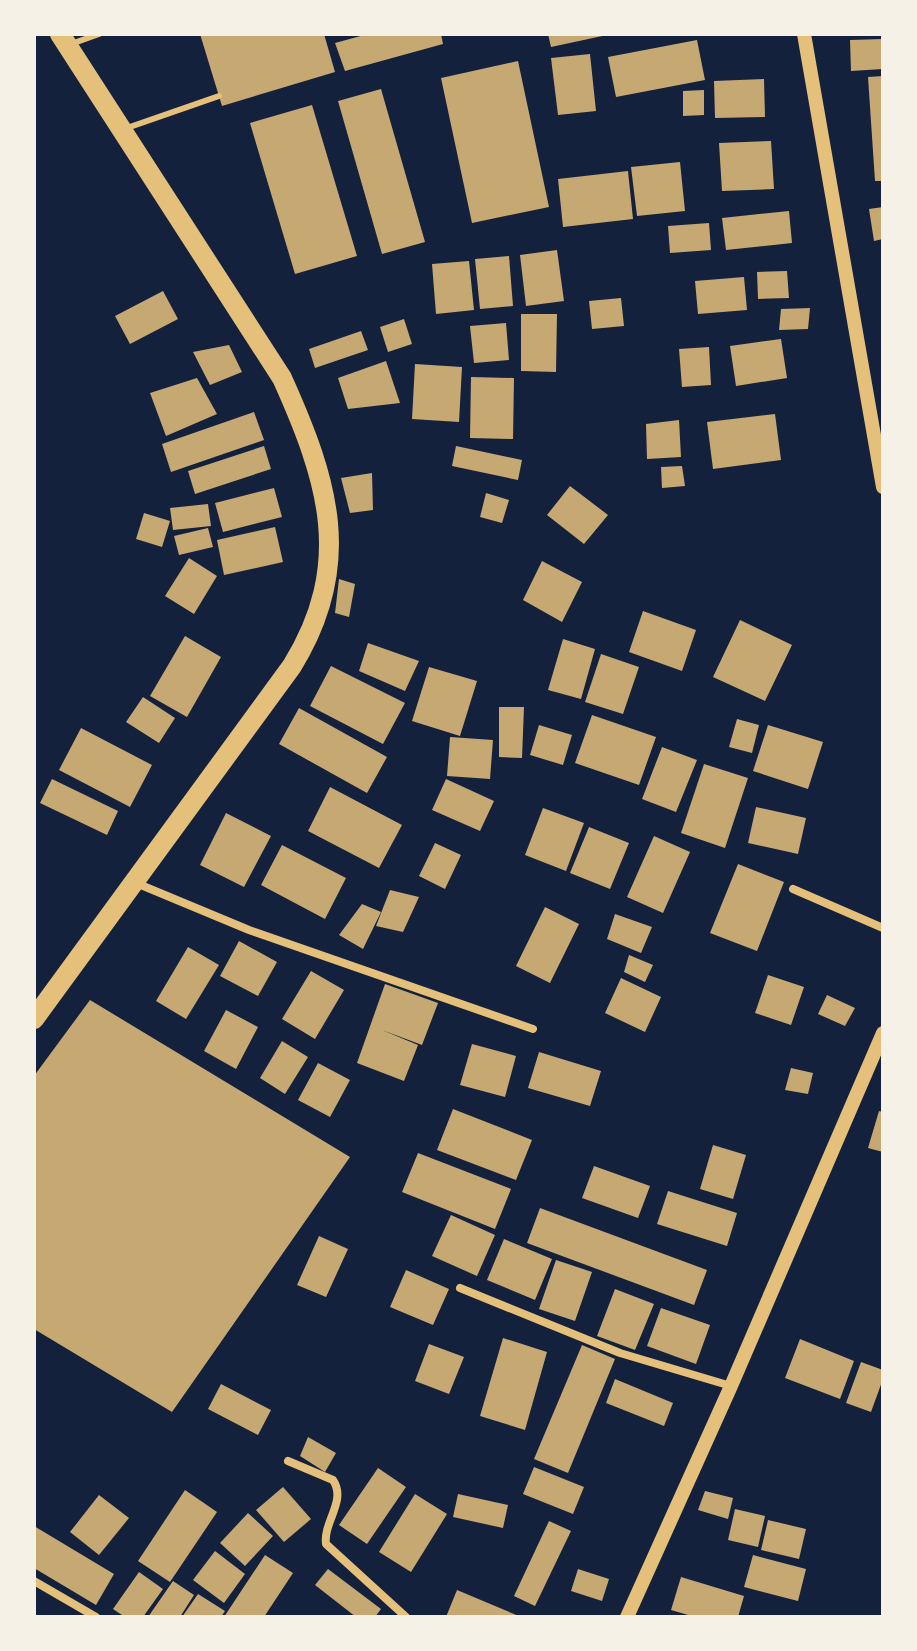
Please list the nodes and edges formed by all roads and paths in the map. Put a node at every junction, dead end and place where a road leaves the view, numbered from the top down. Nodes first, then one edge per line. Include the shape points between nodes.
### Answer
1 (99, 34) edge
2 (804, 34) edge
3 (64, 39) edge
4 (219, 96) dead end
5 (122, 129) junction
6 (883, 487) edge
7 (132, 881) junction
8 (793, 889) dead end
9 (883, 928) edge
10 (34, 1019) edge
11 (533, 1029) dead end
12 (883, 1033) edge
13 (460, 1288) dead end
14 (731, 1386) junction
15 (288, 1461) dead end
16 (34, 1581) edge
17 (96, 1617) edge
18 (406, 1617) edge
19 (627, 1617) edge

1 - 3 lane
2 - 6 street
3 - 5 highway
4 - 5 lane
5 - 7 highway via 282,378 303,424 327,509 330,560 322,605 298,657
7 - 10 highway
7 - 11 street via 249,930
8 - 9 street
12 - 14 street
13 - 14 street via 610,1349
14 - 19 street
15 - 18 street via 333,1480 337,1501 326,1544
16 - 17 street

